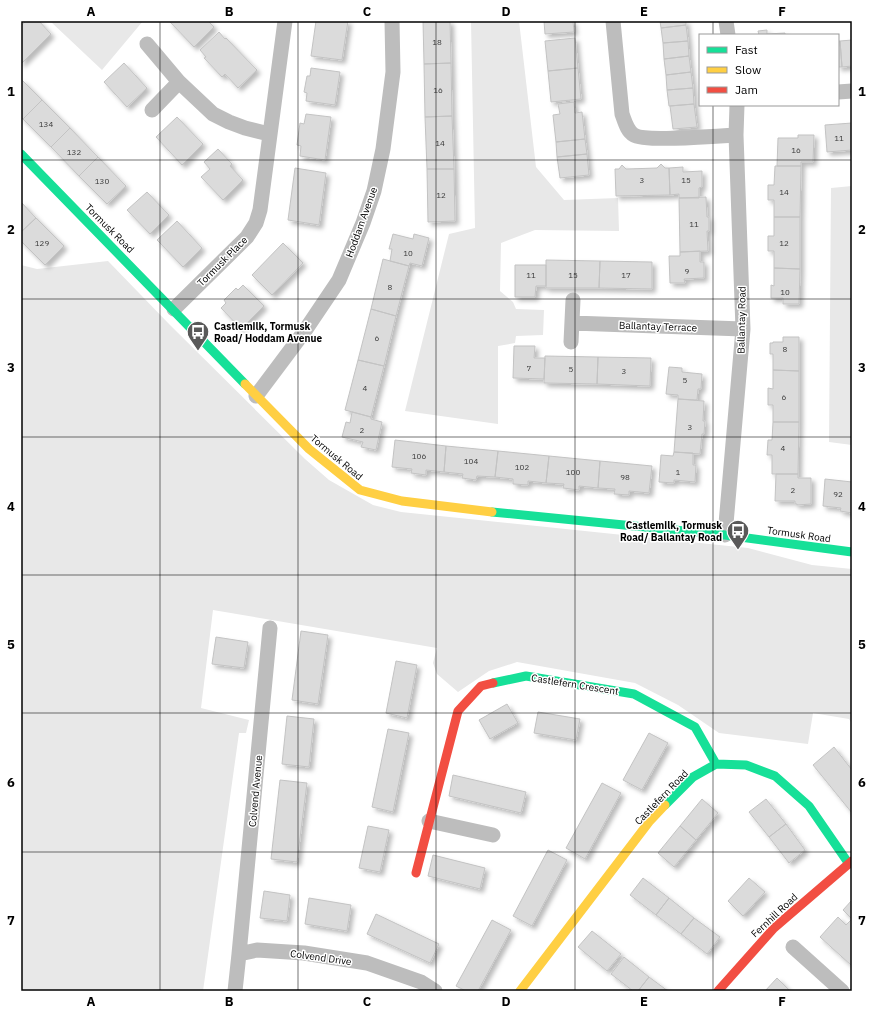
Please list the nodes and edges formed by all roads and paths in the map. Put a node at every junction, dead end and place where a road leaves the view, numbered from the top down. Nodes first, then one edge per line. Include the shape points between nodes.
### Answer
1 (285, 21) edge
2 (392, 21) edge
3 (613, 21) edge
4 (726, 21) edge
5 (728, 34) edge
6 (147, 44) dead end
7 (179, 82) junction
8 (852, 91) edge
9 (839, 92) edge
10 (737, 106) edge
11 (152, 110) dead end
12 (269, 134) junction
13 (736, 135) junction
14 (21, 154) edge
15 (573, 300) dead end
16 (174, 309) junction
17 (572, 323) junction
18 (743, 329) junction
19 (571, 342) dead end
20 (256, 396) junction
21 (725, 535) junction
22 (852, 552) edge
23 (270, 628) dead end
24 (716, 764) junction
25 (429, 821) junction
26 (493, 835) dead end
27 (850, 862) edge
28 (416, 873) dead end
29 (793, 947) dead end
30 (239, 954) junction
31 (235, 991) edge
32 (435, 991) edge
33 (520, 991) edge
34 (718, 991) edge
35 (842, 991) edge

1 - 12 street, Tormusk Place
2 - 20 street, Hoddam Avenue via 393,72 383,149 374,191 363,223 339,280
3 - 13 street via 622,114 626,126 634,136 653,139
4 - 5 street
6 - 7 street
7 - 11 street
7 - 12 street via 214,114 245,128
8 - 9 street
10 - 13 street, Ballantay Road
12 - 16 street, Tormusk Place via 260,210 256,223 247,237
13 - 18 street, Ballantay Road
14 - 16 street, Tormusk Road
15 - 17 street
16 - 20 street, Tormusk Road
17 - 18 street, Ballantay Terrace
17 - 19 street
18 - 21 street, Ballantay Road
20 - 21 street, Tormusk Road via 309,449 360,490 402,501 436,506
21 - 22 street, Tormusk Road
23 - 30 street, Colvend Avenue
24 - 25 street, Castlefern Crescent via 695,727 634,694 526,676 481,686 458,711
24 - 27 street via 746,765 775,776 809,806
24 - 33 street, Castlefern Road via 693,777 649,822
25 - 26 street
25 - 28 street, Castlefern Crescent
27 - 34 street, Fernhill Road via 774,928
29 - 35 street
30 - 31 street
30 - 32 street, Colvend Drive via 257,950 304,953 367,963 420,982

